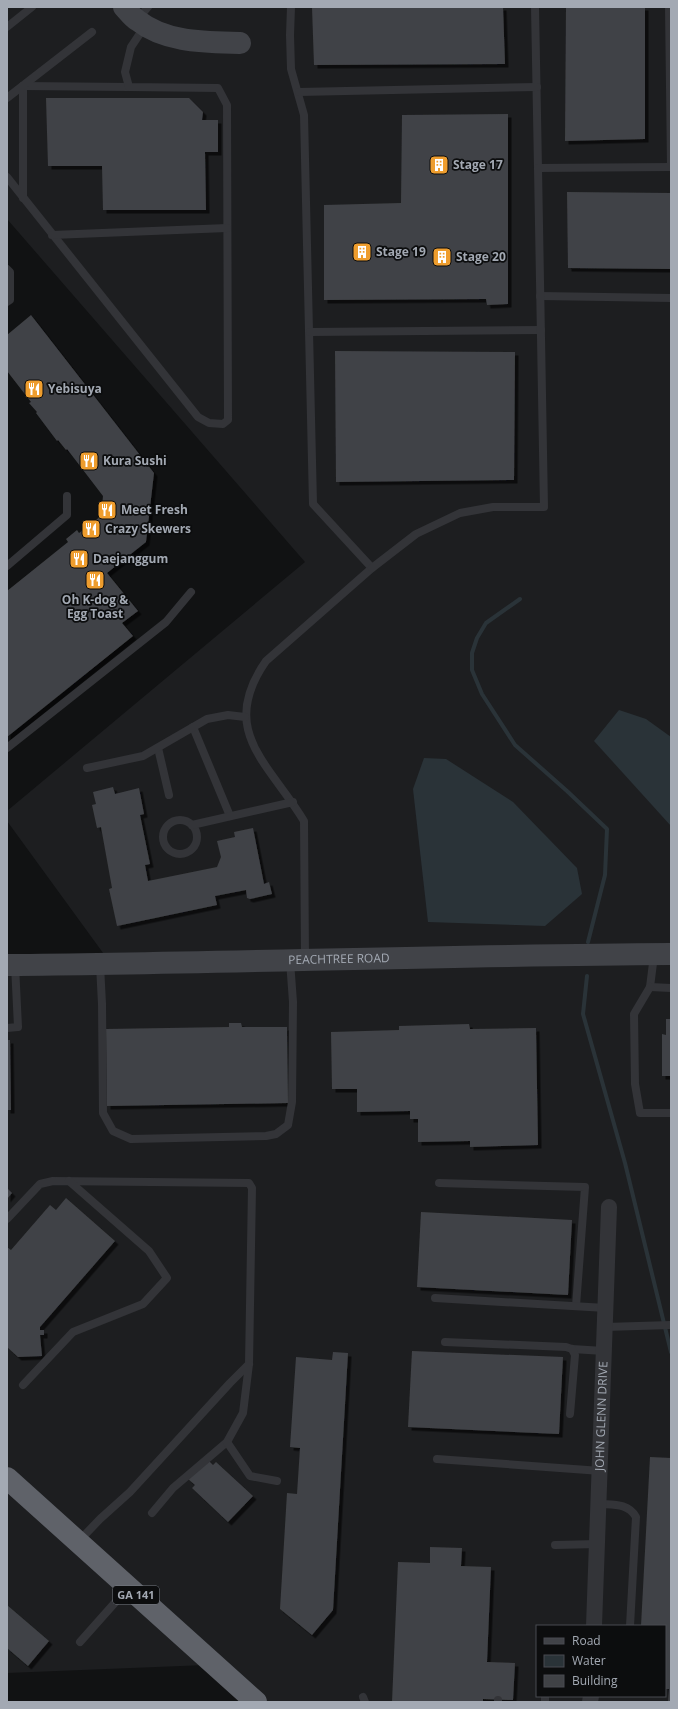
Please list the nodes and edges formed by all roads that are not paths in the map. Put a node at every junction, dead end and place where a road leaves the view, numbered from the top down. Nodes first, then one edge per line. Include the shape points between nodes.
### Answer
1 (32, 7) edge
2 (291, 7) edge
3 (535, 7) edge
4 (669, 7) edge
5 (139, 15) edge
6 (7, 27) edge
7 (92, 32) dead end
8 (240, 44) dead end
9 (23, 86) junction
10 (129, 87) junction
11 (536, 87) junction
12 (299, 92) junction
13 (7, 98) edge
14 (538, 168) junction
15 (671, 168) edge
16 (7, 177) edge
17 (23, 198) junction
18 (227, 228) junction
19 (52, 235) junction
20 (7, 269) edge
21 (540, 296) junction
22 (671, 298) edge
23 (7, 302) edge
24 (541, 330) junction
25 (310, 332) junction
26 (67, 496) dead end
27 (7, 566) edge
28 (372, 568) junction
29 (191, 592) dead end
30 (245, 717) junction
31 (193, 727) junction
32 (7, 748) edge
33 (158, 748) junction
34 (87, 768) dead end
35 (169, 795) dead end
36 (292, 802) junction
37 (230, 816) junction
38 (192, 825) junction
39 (662, 954) edge
40 (297, 961) junction
41 (100, 964) junction
42 (11, 965) edge
43 (650, 987) junction
44 (671, 988) edge
45 (7, 1028) edge
46 (671, 1112) edge
47 (69, 1181) junction
48 (439, 1183) dead end
49 (609, 1206) dead end
50 (7, 1218) edge
51 (435, 1298) dead end
52 (576, 1306) junction
53 (606, 1308) junction
54 (671, 1325) edge
55 (605, 1327) junction
56 (445, 1342) dead end
57 (572, 1349) junction
58 (604, 1351) junction
59 (249, 1364) junction
60 (23, 1386) dead end
61 (570, 1414) dead end
62 (227, 1442) junction
63 (437, 1459) dead end
64 (601, 1471) junction
65 (7, 1478) edge
66 (277, 1481) dead end
67 (599, 1504) junction
68 (152, 1513) dead end
69 (77, 1543) junction
70 (598, 1544) junction
71 (555, 1545) dead end
72 (128, 1588) junction
73 (594, 1625) edge
74 (630, 1625) edge
75 (80, 1642) dead end
76 (256, 1702) edge

1 - 6 lane
2 - 12 lane via 292,69
3 - 11 lane
4 - 15 lane
5 - 8 street via 157,32 190,41
5 - 10 lane via 125,72
7 - 9 lane
9 - 10 lane
9 - 13 lane
9 - 17 lane
10 - 18 lane via 218,88 227,105
11 - 12 lane
11 - 14 lane
12 - 25 lane via 304,115
14 - 15 lane
14 - 21 lane
16 - 17 lane
17 - 19 lane
18 - 19 lane
18 - 19 lane via 228,420 223,424 209,423 198,416
20 - 23 lane via 10,272 10,300
21 - 22 lane
21 - 24 lane
24 - 25 lane
24 - 28 lane via 544,507 493,507 460,513 416,534
25 - 28 lane via 313,504
26 - 27 lane via 67,515
28 - 30 lane via 266,661 255,676
29 - 32 lane via 166,622
30 - 31 lane via 228,715 207,719
30 - 36 lane via 258,755
31 - 33 lane
31 - 37 lane
33 - 34 lane via 144,756
33 - 35 lane
36 - 37 lane
36 - 40 lane via 304,821
37 - 38 lane
38 - 38 lane via 182,820 171,822 167,826 162,836 169,851 180,855 191,851 197,835
39 - 40 street, PEACHTREE ROAD
39 - 43 lane
40 - 41 street, PEACHTREE ROAD
40 - 41 lane via 293,1002 292,1102 288,1125 276,1134 266,1136 131,1139 113,1131 102,1113
41 - 42 street, PEACHTREE ROAD
42 - 45 lane via 18,1027
43 - 44 lane
43 - 46 lane via 634,1014 635,1084 640,1113
47 - 50 lane via 40,1184
47 - 59 lane via 249,1183 252,1188 253,1212
47 - 60 lane via 149,1251 168,1278 143,1304 73,1332
48 - 52 lane via 585,1186
49 - 53 street, JOHN GLENN DRIVE
51 - 52 lane
52 - 53 lane
53 - 55 street, JOHN GLENN DRIVE
54 - 55 lane
55 - 58 street, JOHN GLENN DRIVE
56 - 57 lane
57 - 58 lane
57 - 61 lane via 574,1355
58 - 64 street, JOHN GLENN DRIVE
59 - 62 lane via 243,1414
59 - 69 lane via 130,1492
62 - 66 lane via 250,1476
62 - 68 lane via 173,1488
63 - 64 lane
64 - 67 street, JOHN GLENN DRIVE
65 - 69 highway, GA 141
67 - 70 street, JOHN GLENN DRIVE
67 - 74 lane via 621,1505 632,1510 636,1517
69 - 72 highway, GA 141
70 - 71 lane
70 - 73 street, JOHN GLENN DRIVE
72 - 75 lane
72 - 76 highway, GA 141

